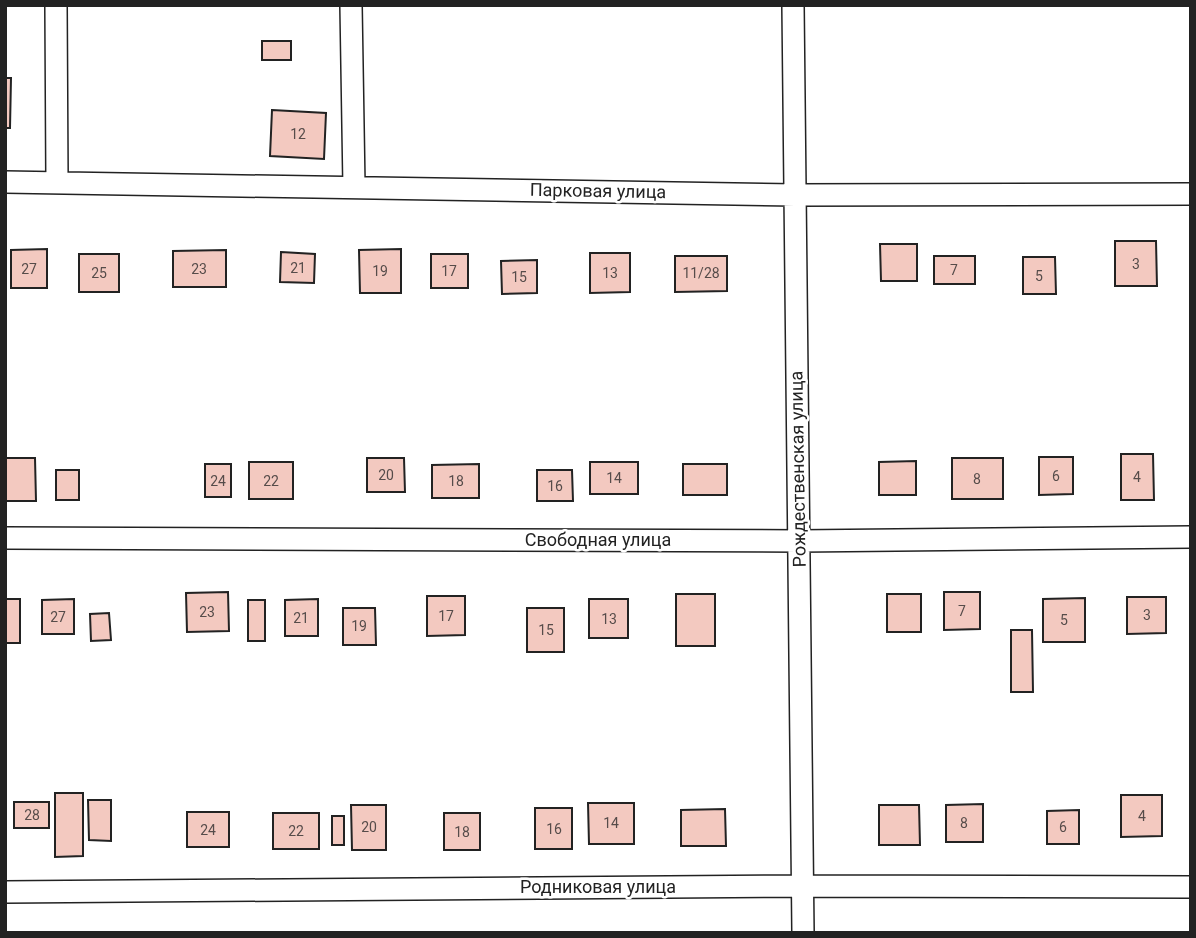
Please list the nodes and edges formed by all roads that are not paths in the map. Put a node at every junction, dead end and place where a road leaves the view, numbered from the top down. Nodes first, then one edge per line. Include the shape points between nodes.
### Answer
1 (56, 5) edge
2 (351, 5) edge
3 (793, 5) edge
4 (5, 181) edge
5 (57, 182) junction
6 (354, 187) junction
7 (1191, 194) edge
8 (795, 195) junction
9 (1191, 537) edge
10 (5, 538) edge
11 (799, 541) junction
12 (803, 886) junction
13 (1191, 887) edge
14 (5, 892) edge
15 (803, 933) edge

1 - 5 street
2 - 6 street
3 - 8 street, Рождественская улица
4 - 5 street, Парковая улица
5 - 6 street, Парковая улица
6 - 8 street, Парковая улица
7 - 8 street, Парковая улица
8 - 11 street, Рождественская улица
9 - 11 street, Свободная улица
10 - 11 street, Свободная улица
11 - 12 street, Рождественская улица
12 - 13 street, Родниковая улица
12 - 14 street, Родниковая улица
12 - 15 street, Рождественская улица

